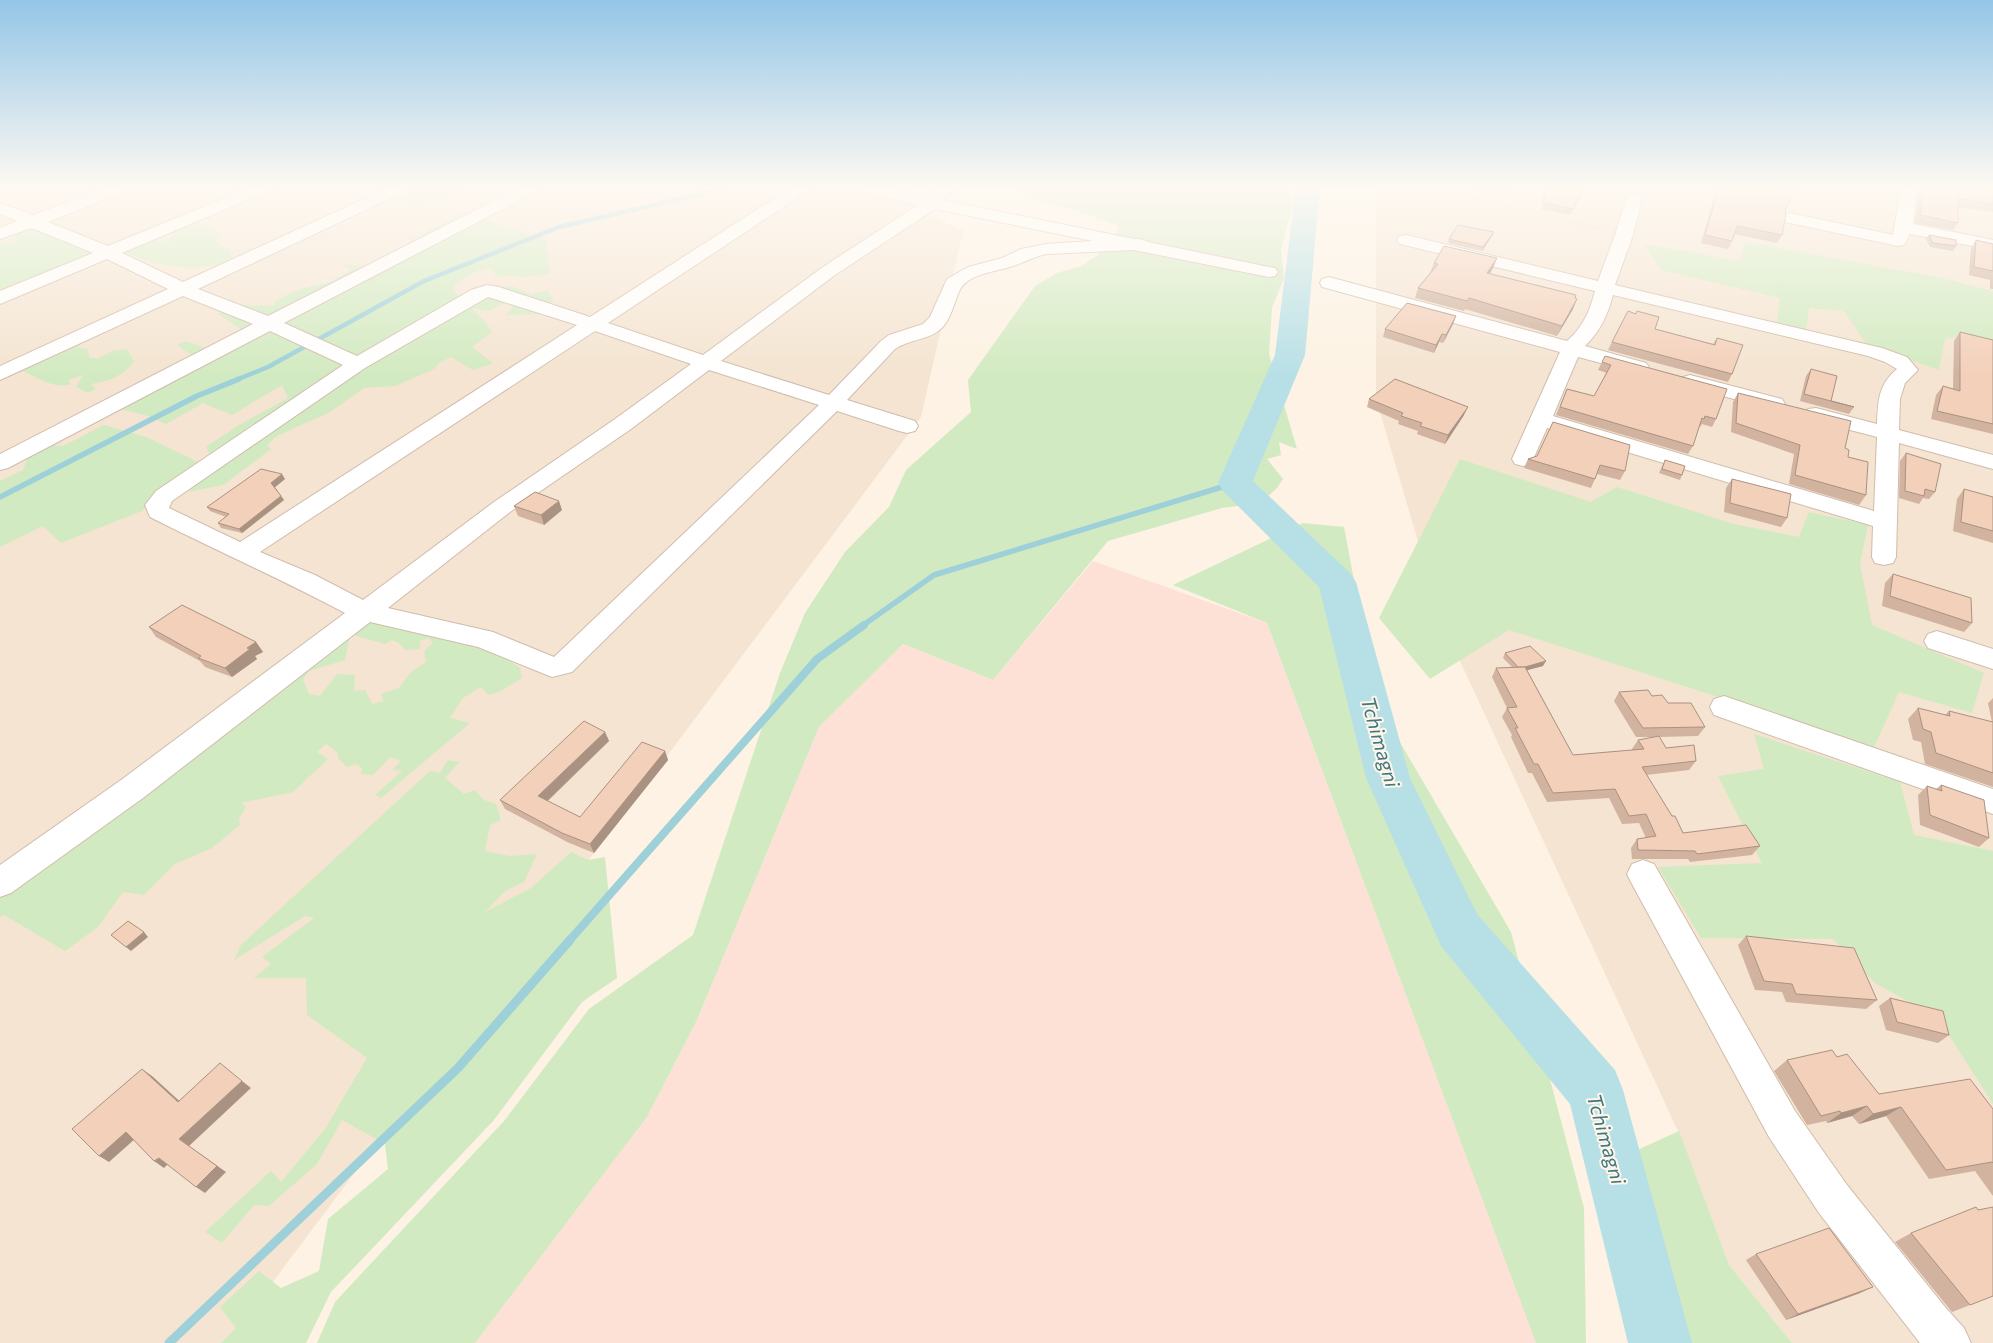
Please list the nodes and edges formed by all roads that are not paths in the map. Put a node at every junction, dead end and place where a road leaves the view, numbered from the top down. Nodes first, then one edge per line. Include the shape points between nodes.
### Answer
1 (101, 250) edge
2 (112, 250) edge
3 (267, 250) edge
4 (413, 250) edge
5 (706, 250) edge
6 (860, 250) edge
7 (1051, 250) edge
8 (1167, 250) edge
9 (1446, 250) edge
10 (1619, 250) edge
11 (106, 252) junction
12 (1269, 272) dead end
13 (1329, 283) dead end
14 (1605, 288) junction
15 (182, 289) junction
16 (0, 298) edge
17 (592, 323) junction
18 (270, 324) junction
19 (1571, 349) junction
20 (705, 362) junction
21 (358, 364) junction
22 (0, 374) edge
23 (834, 402) junction
24 (1540, 420) junction
25 (907, 426) dead end
26 (1887, 433) junction
27 (1523, 459) dead end
28 (1993, 462) edge
29 (0, 463) edge
30 (1885, 522) junction
31 (241, 553) junction
32 (1884, 557) dead end
33 (363, 611) junction
34 (1937, 641) dead end
35 (1993, 659) edge
36 (1724, 707) dead end
37 (1993, 802) edge
38 (1643, 874) dead end
39 (0, 883) edge
40 (1949, 1343) edge

1 - 11 street
2 - 11 street
3 - 15 street
4 - 18 street
5 - 17 street
6 - 20 street
7 - 23 street via 1027,253 966,275 954,283 939,319 930,328 888,344
8 - 12 street
9 - 14 street
10 - 14 street
11 - 15 street
11 - 16 street
13 - 19 street
14 - 19 street via 1600,309 1587,334
14 - 26 street via 1853,346 1903,363 1908,370 1894,381 1889,398
15 - 18 street
15 - 22 street
17 - 20 street
17 - 21 street via 487,291
17 - 31 street
18 - 21 street
18 - 29 street
19 - 24 street
19 - 26 street
20 - 23 street
20 - 33 street
21 - 31 street via 164,496 157,505 158,512
23 - 25 street
23 - 33 street via 562,665 552,667 484,640
24 - 27 street
24 - 30 street
26 - 28 street
26 - 30 street
30 - 32 street
31 - 33 street via 306,581
33 - 39 street via 132,789
34 - 35 street
36 - 37 street
38 - 40 street via 1782,1124 1833,1200

